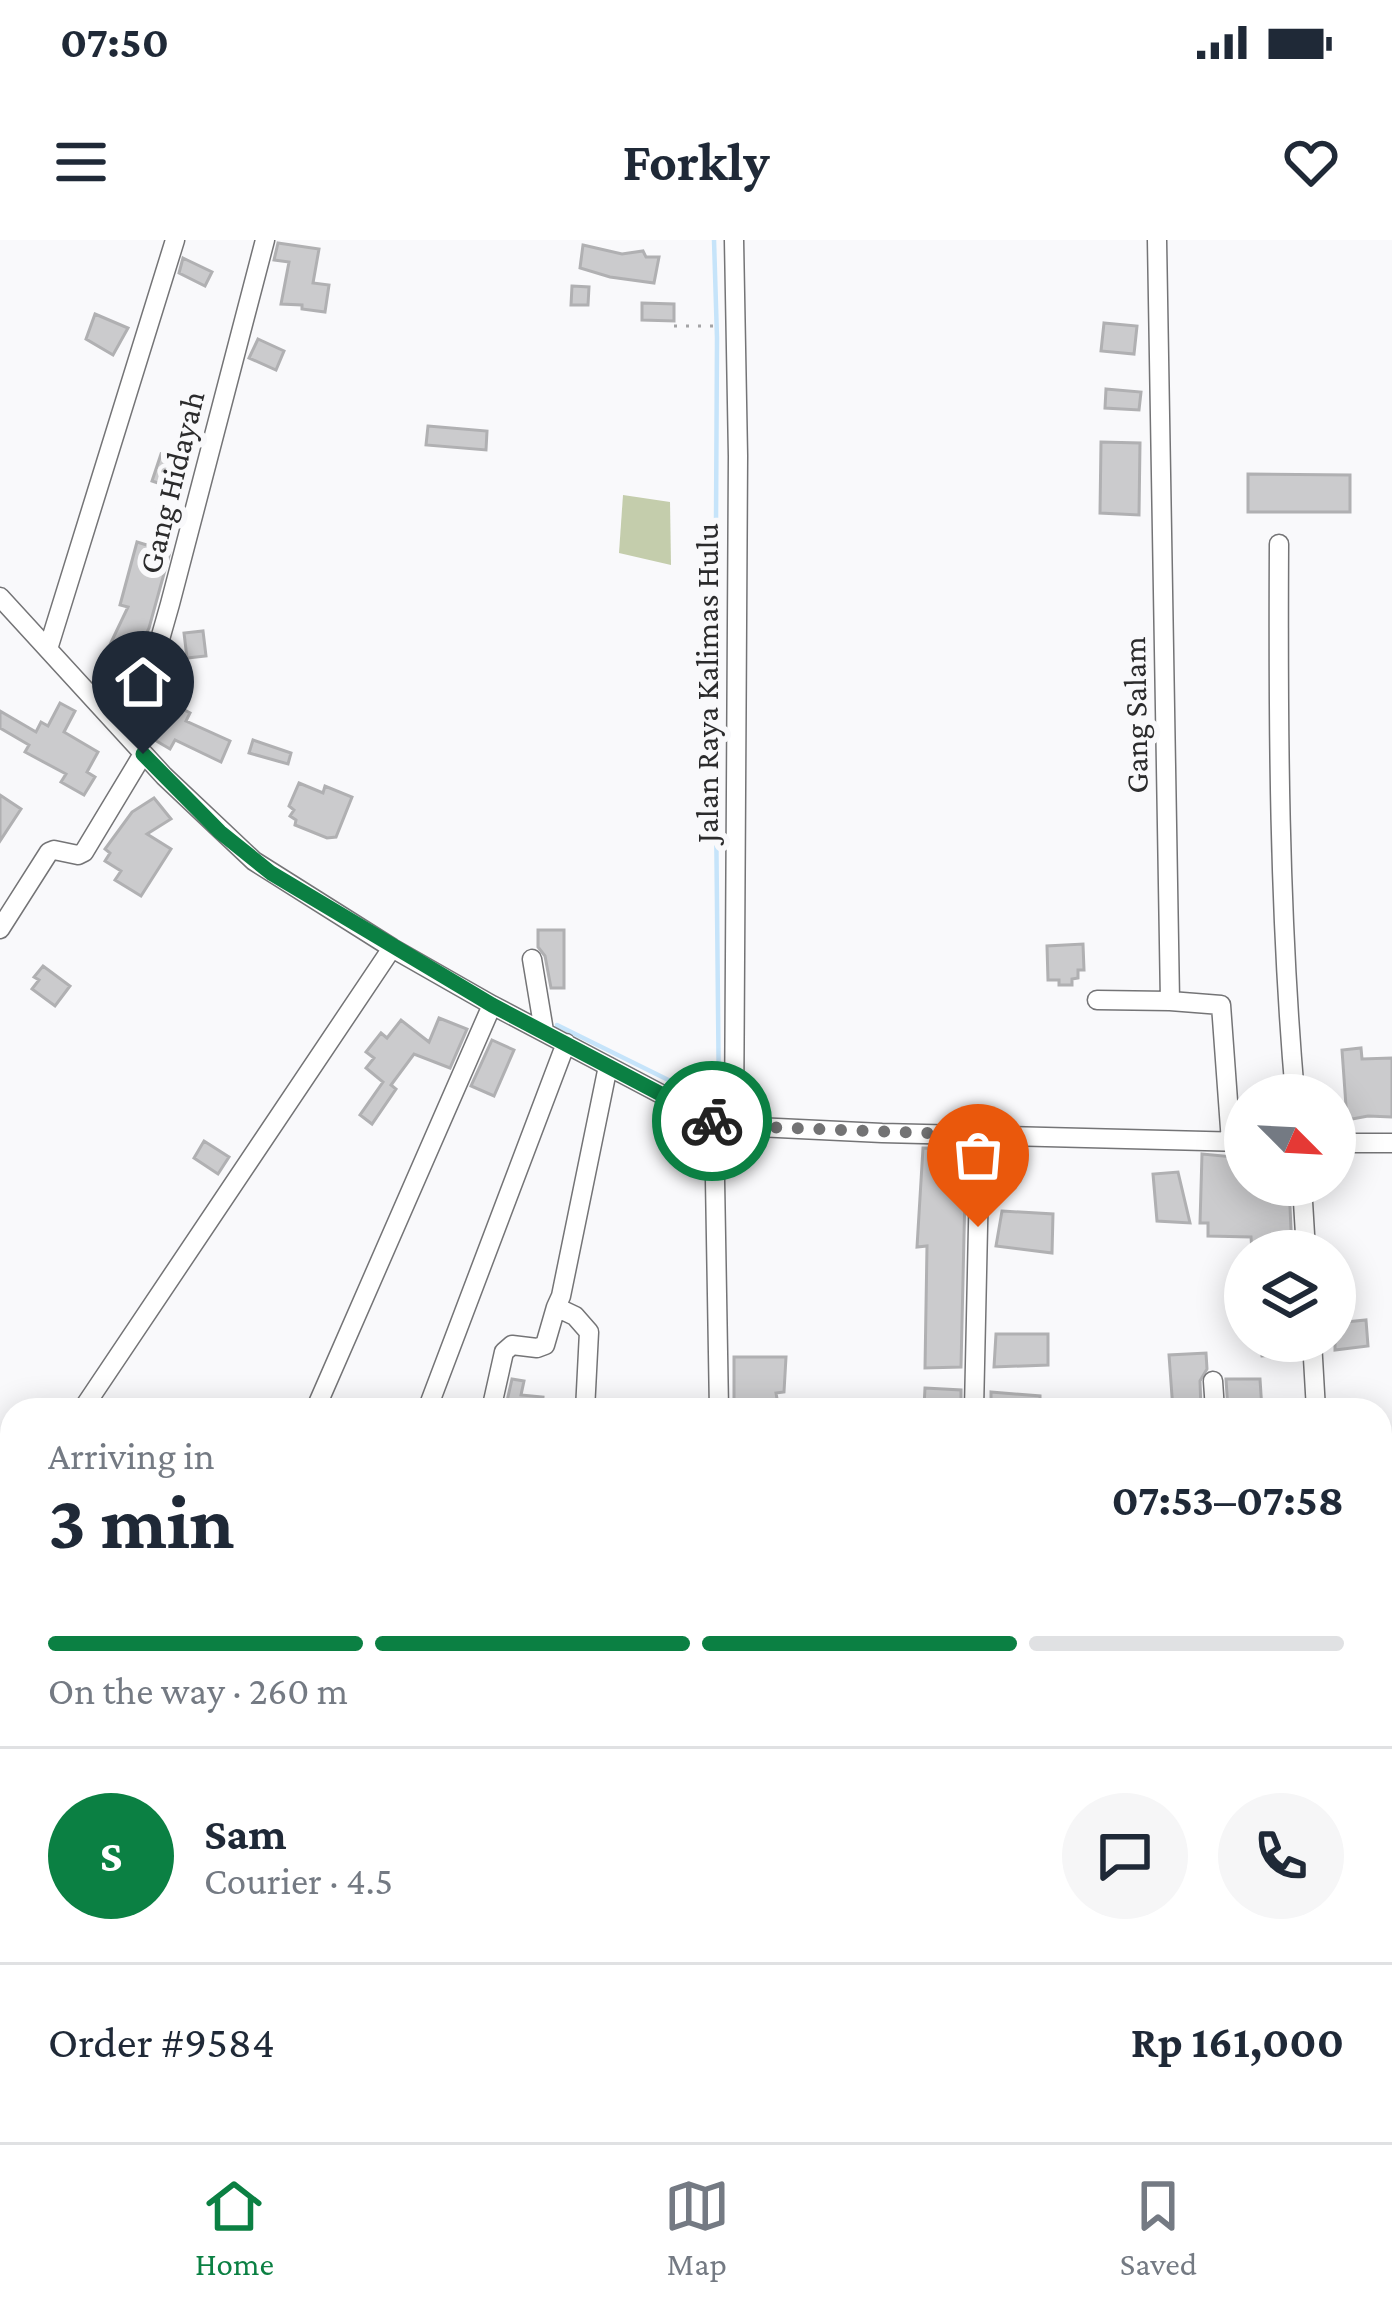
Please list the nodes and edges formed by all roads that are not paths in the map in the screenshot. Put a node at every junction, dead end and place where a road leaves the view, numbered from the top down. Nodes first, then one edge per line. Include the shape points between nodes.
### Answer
1 (175, 240) edge
2 (265, 240) edge
3 (734, 240) edge
4 (1156, 240) edge
5 (1279, 544) dead end
6 (0, 597) edge
7 (48, 649) junction
8 (127, 735) junction
9 (143, 754) junction
10 (0, 929) edge
11 (392, 948) junction
12 (532, 959) dead end
13 (1096, 1000) dead end
14 (1170, 1001) junction
15 (492, 1005) junction
16 (544, 1031) junction
17 (566, 1043) junction
18 (608, 1066) junction
19 (1230, 1074) edge
20 (1293, 1074) edge
21 (724, 1124) junction
22 (980, 1135) junction
23 (1224, 1142) edge
24 (1356, 1143) edge
25 (1392, 1143) edge
26 (556, 1307) junction
27 (1313, 1362) edge
28 (1213, 1381) dead end
29 (90, 1398) edge
30 (319, 1398) edge
31 (432, 1398) edge
32 (494, 1398) edge
33 (586, 1398) edge
34 (718, 1398) edge
35 (974, 1398) edge
36 (1214, 1398) edge
37 (1315, 1398) edge

1 - 7 street
2 - 8 street, Gang Hidayah via 170,604
3 - 21 street, Jalan Raya Kalimas Hulu
4 - 14 street, Gang Salam
5 - 20 street
6 - 7 street
7 - 8 street
8 - 9 street
9 - 10 street via 84,852 49,852
9 - 11 street via 254,861
11 - 15 street
11 - 29 street
12 - 16 street
13 - 14 street
14 - 19 street via 1221,1006
15 - 16 street
15 - 30 street
16 - 17 street
17 - 18 street
17 - 31 street
18 - 21 street
18 - 26 street
21 - 22 street
21 - 34 street, Jalan Raya Kalimas Hulu
22 - 23 street
22 - 35 street
24 - 25 street
26 - 32 street via 545,1346 504,1352
26 - 33 street via 589,1332
27 - 37 street
28 - 36 street

